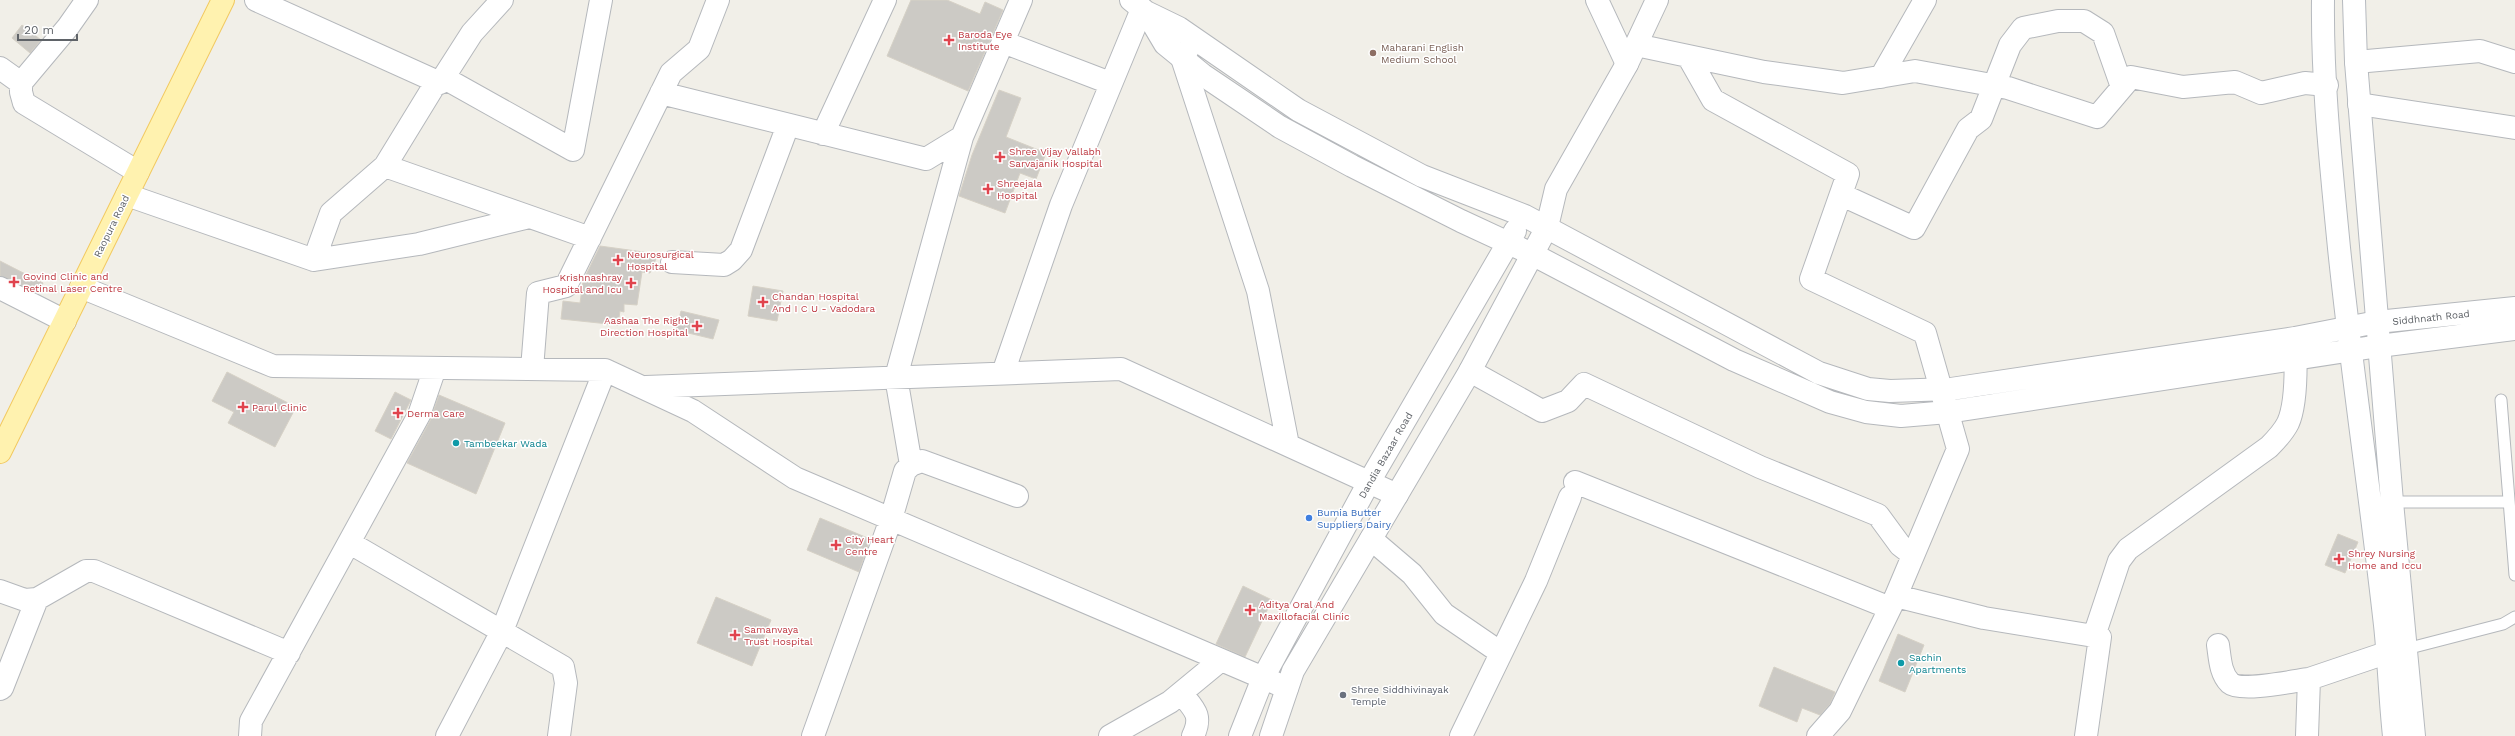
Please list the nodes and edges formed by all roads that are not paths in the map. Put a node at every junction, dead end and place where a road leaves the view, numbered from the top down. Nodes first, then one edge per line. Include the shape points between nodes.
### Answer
1 (87, 0) edge
2 (223, 0) edge
3 (256, 0) edge
4 (502, 0) edge
5 (600, 0) edge
6 (718, 0) edge
7 (885, 0) edge
8 (1021, 0) edge
9 (1597, 0) edge
10 (1657, 0) edge
11 (1925, 0) edge
12 (2322, 0) edge
13 (2354, 0) edge
14 (1140, 7) edge
15 (1195, 40) junction
16 (1003, 42) junction
17 (2322, 45) junction
18 (2356, 54) junction
19 (1632, 55) junction
20 (1688, 56) junction
21 (1182, 58) junction
22 (2515, 62) edge
23 (0, 68) edge
24 (1881, 76) junction
25 (440, 82) junction
26 (21, 83) junction
27 (1110, 83) junction
28 (2326, 85) junction
29 (1996, 86) junction
30 (2122, 87) junction
31 (661, 93) junction
32 (2359, 104) junction
33 (2326, 107) junction
34 (788, 125) junction
35 (2515, 128) edge
36 (823, 134) junction
37 (962, 137) junction
38 (385, 166) junction
39 (138, 172) junction
40 (1556, 189) junction
41 (127, 195) junction
42 (1842, 195) junction
43 (1524, 216) junction
44 (529, 217) junction
45 (1547, 227) junction
46 (590, 238) junction
47 (1507, 243) junction
48 (1532, 254) junction
49 (314, 260) junction
50 (672, 262) dead end
51 (81, 286) junction
52 (0, 288) edge
53 (2515, 308) edge
54 (65, 321) junction
55 (2377, 322) junction
56 (2347, 327) junction
57 (2515, 329) edge
58 (2295, 338) junction
59 (2379, 346) junction
60 (2350, 351) junction
61 (2296, 360) junction
62 (435, 368) junction
63 (532, 369) junction
64 (605, 370) junction
65 (1470, 371) junction
66 (1003, 373) junction
67 (896, 377) junction
68 (643, 388) junction
69 (1942, 389) junction
70 (2501, 400) dead end
71 (1948, 412) junction
72 (1288, 445) junction
73 (0, 452) edge
74 (911, 465) junction
75 (1369, 482) junction
76 (1397, 495) junction
77 (1017, 496) dead end
78 (2392, 502) junction
79 (2509, 502) junction
80 (2369, 503) junction
81 (892, 519) junction
82 (1370, 539) junction
83 (350, 543) junction
84 (1914, 555) junction
85 (2515, 575) edge
86 (0, 591) edge
87 (37, 599) junction
88 (1893, 602) junction
89 (2515, 618) edge
90 (502, 631) junction
91 (2094, 636) junction
92 (2218, 645) dead end
93 (2396, 651) junction
94 (289, 653) junction
95 (1501, 653) junction
96 (1221, 660) junction
97 (1263, 678) junction
98 (2309, 679) junction
99 (1287, 688) junction
100 (0, 689) edge
101 (1181, 693) junction
102 (250, 736) edge
103 (447, 736) edge
104 (559, 736) edge
105 (813, 736) edge
106 (1110, 736) edge
107 (1193, 736) edge
108 (1240, 736) edge
109 (1271, 736) edge
110 (1460, 736) edge
111 (1818, 736) edge
112 (2086, 736) edge
113 (2307, 736) edge
114 (2394, 736) edge
115 (2414, 736) edge

1 - 26 street
2 - 39 main road, Raopura Road
3 - 25 street
4 - 25 street via 472,33
5 - 25 street via 573,150 446,79
6 - 31 street via 700,49 671,73
7 - 36 street
8 - 16 street
9 - 19 street
10 - 19 street
11 - 24 street
12 - 17 street
13 - 18 street
14 - 15 street, Siddhnath Road
14 - 21 street via 1165,44
14 - 27 street
15 - 21 street
15 - 43 street, Siddhnath Road via 1298,110 1422,176
16 - 27 street
16 - 37 street
17 - 18 street
17 - 28 street
18 - 22 street via 2480,50
18 - 32 street
19 - 20 street
19 - 40 street
20 - 24 street via 1764,72 1843,82
20 - 42 street via 1713,100 1848,174
21 - 47 street via 1280,127
21 - 72 street via 1258,291
23 - 26 street
24 - 29 street via 1916,71
25 - 38 street via 434,86
26 - 39 street via 24,103
27 - 66 street via 1061,206
28 - 30 street via 2305,83 2261,93 2235,82 2183,87 2131,77
28 - 33 street
29 - 30 street via 2096,117
29 - 30 street via 2010,45 2023,28 2058,21 2084,21 2103,33
29 - 42 street via 1982,120 1968,129 1914,228
31 - 34 street
31 - 46 street
32 - 33 street
32 - 35 street
32 - 55 street
33 - 56 street
34 - 36 street
34 - 50 street via 741,250 724,265
36 - 37 street via 926,159
37 - 67 street
38 - 44 street
38 - 49 street via 331,213
39 - 41 main road, Raopura Road
40 - 43 street, Dandia Bazaar Road
40 - 45 street
41 - 49 street
41 - 51 main road, Raopura Road
42 - 69 street via 1811,279 1925,333
43 - 45 street, Siddhnath Road
43 - 47 street, Dandia Bazaar Road
44 - 46 street
44 - 49 street via 419,244
45 - 48 street
45 - 69 street, Siddhnath Road via 1819,373 1868,389
46 - 63 street via 566,286 538,293
47 - 48 street
47 - 75 street, Dandia Bazaar Road
48 - 65 street
48 - 71 street via 1734,360 1830,402 1866,412 1901,416
51 - 54 main road, Raopura Road
51 - 62 street via 274,366
52 - 54 street
53 - 55 street, Siddhnath Road
54 - 73 main road, Raopura Road
55 - 56 street, Siddhnath Road
55 - 59 street
56 - 58 street, Siddhnath Road
56 - 60 street
57 - 59 street
58 - 61 street
58 - 69 street, Siddhnath Road
59 - 60 street
59 - 78 street
60 - 61 street
60 - 80 street
61 - 71 street
61 - 91 street via 2292,408 2288,422 2279,437 2269,448 2128,549 2119,561
62 - 63 street
62 - 83 street via 419,415
63 - 64 street
64 - 68 street
64 - 90 street
65 - 76 street
65 - 84 street via 1542,411 1568,401 1584,384 1760,467 1878,515 1900,545
66 - 67 street
66 - 72 street via 1121,369
67 - 68 street
67 - 74 street
68 - 81 street via 693,411 795,478
69 - 71 street
70 - 79 lane
71 - 84 street via 1958,449
72 - 75 street
74 - 77 street via 922,461
74 - 81 street via 905,471
75 - 76 street
75 - 97 street, Dandia Bazaar Road
76 - 82 street
78 - 79 lane
78 - 80 lane
78 - 93 street
79 - 85 lane
80 - 93 street via 2385,627
81 - 96 street
81 - 105 street
82 - 95 street via 1412,574 1444,614
82 - 99 street via 1293,671
83 - 90 street
83 - 94 street
84 - 88 street
86 - 87 street via 25,600
87 - 94 street via 80,574 94,571
87 - 100 street
88 - 91 street
88 - 95 street via 1572,489 1536,580
88 - 111 street via 1840,711
89 - 93 lane via 2503,624
90 - 103 street
90 - 104 street via 563,667 566,683
91 - 112 street via 2100,637
92 - 98 street via 2223,673 2231,684 2243,687
93 - 98 street
93 - 114 street
93 - 115 street
94 - 102 street via 251,721
95 - 110 street
96 - 97 street
96 - 101 street
97 - 99 street
97 - 108 street, Dandia Bazaar Road
98 - 113 street
99 - 109 street
101 - 106 street
101 - 107 street via 1197,714 1197,727

